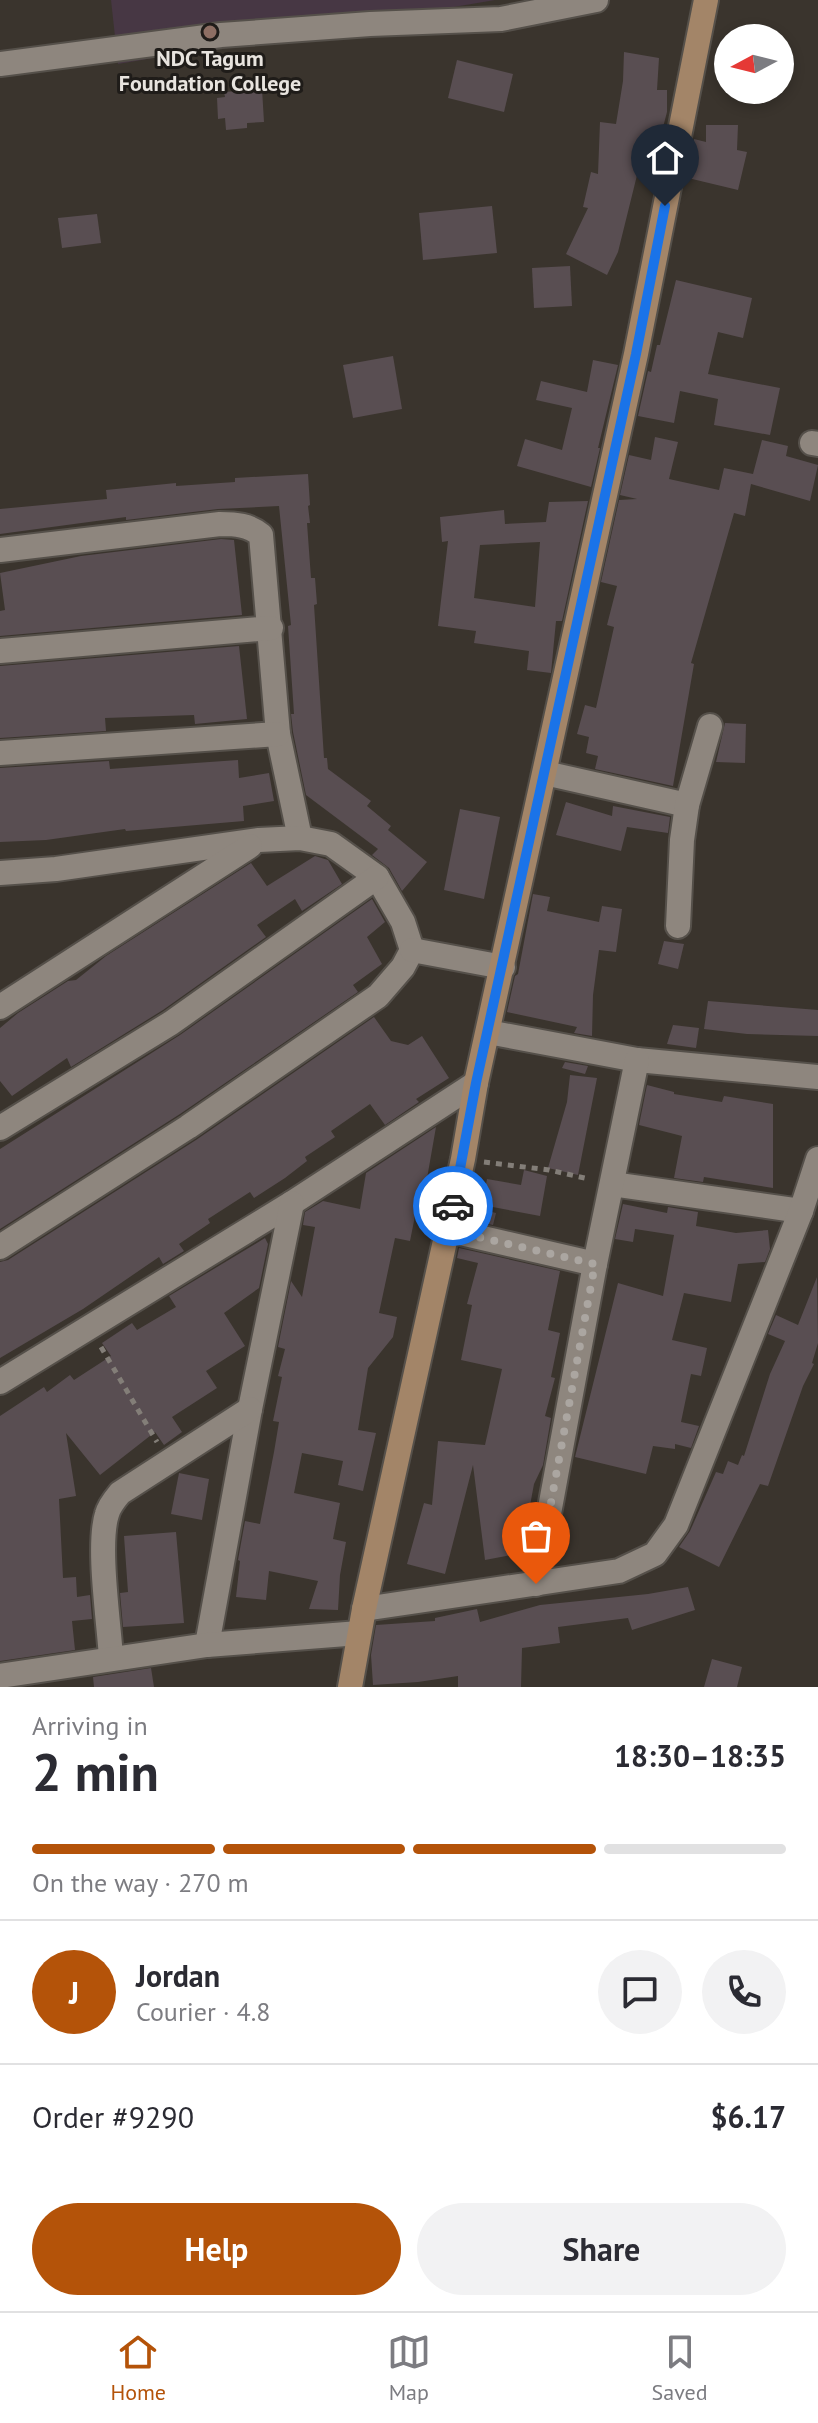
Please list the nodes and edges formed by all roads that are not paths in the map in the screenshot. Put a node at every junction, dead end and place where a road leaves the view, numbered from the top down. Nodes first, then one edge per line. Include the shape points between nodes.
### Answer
1 (596, 0) edge
2 (706, 0) edge
3 (0, 64) edge
4 (0, 550) edge
5 (271, 628) junction
6 (0, 651) edge
7 (710, 726) dead end
8 (278, 734) junction
9 (0, 753) edge
10 (545, 773) junction
11 (687, 805) junction
12 (300, 838) junction
13 (259, 840) junction
14 (0, 873) edge
15 (377, 877) junction
16 (678, 926) dead end
17 (412, 950) junction
18 (503, 967) junction
19 (0, 1007) edge
20 (488, 1032) junction
21 (637, 1060) junction
22 (818, 1077) edge
23 (476, 1083) junction
24 (0, 1128) edge
25 (818, 1159) edge
26 (612, 1184) junction
27 (292, 1203) junction
28 (801, 1211) junction
29 (448, 1230) junction
30 (0, 1247) edge
31 (595, 1264) junction
32 (0, 1382) edge
33 (250, 1409) junction
34 (536, 1584) junction
35 (361, 1621) junction
36 (207, 1645) junction
37 (111, 1658) junction
38 (0, 1676) edge
39 (350, 1687) edge

1 - 3 street via 501,19 236,34
2 - 10 street
4 - 5 street via 220,524 253,528 261,535
5 - 6 street
5 - 8 street
7 - 11 street
8 - 9 street
8 - 12 street
10 - 11 street
10 - 18 street
11 - 16 street
12 - 13 street
12 - 15 street via 331,844
13 - 14 street
13 - 19 street
15 - 17 street
15 - 24 street via 171,1023
17 - 18 street
17 - 30 street via 378,996 188,1127
18 - 20 street
20 - 21 street
20 - 23 street
21 - 22 street
21 - 26 street
23 - 27 street
23 - 29 street
25 - 28 street
26 - 28 street
26 - 31 street
27 - 32 street
27 - 33 street
28 - 34 street via 666,1542 655,1554 619,1571
29 - 31 street
29 - 35 street
31 - 34 street
33 - 36 street
33 - 37 street via 120,1493 106,1516
34 - 35 street
35 - 36 street
35 - 39 street
36 - 37 street
37 - 38 street

